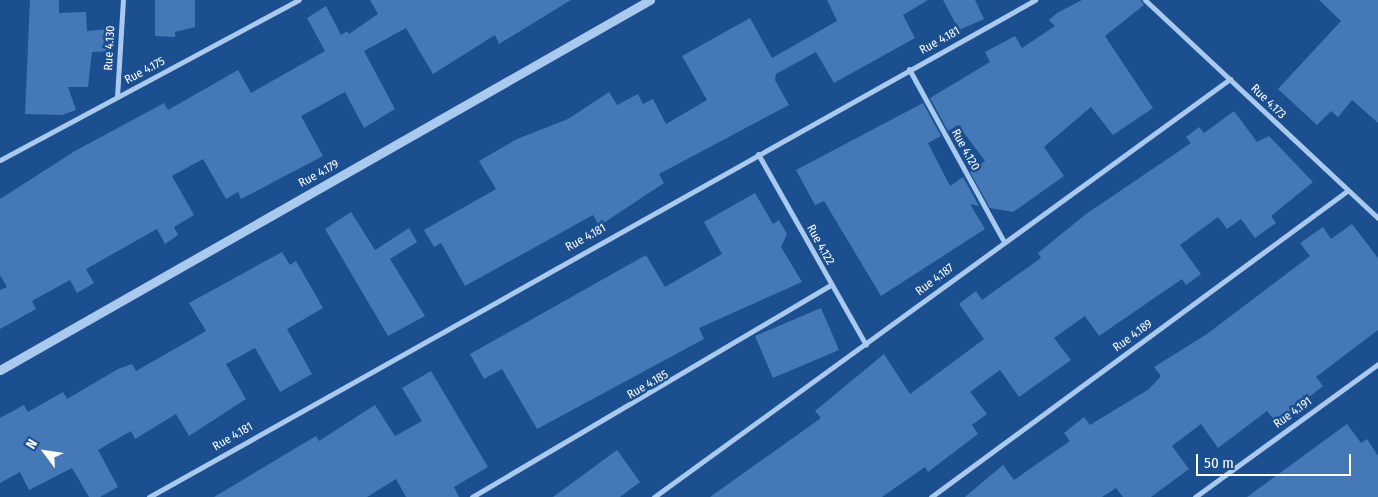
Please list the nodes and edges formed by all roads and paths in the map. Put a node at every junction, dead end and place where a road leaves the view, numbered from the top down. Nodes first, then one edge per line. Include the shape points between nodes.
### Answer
1 (122, 0) edge
2 (650, 0) edge
3 (1035, 0) edge
4 (1145, 0) edge
5 (295, 1) edge
6 (909, 69) junction
7 (1230, 79) junction
8 (117, 97) junction
9 (758, 154) junction
10 (0, 160) edge
11 (1347, 191) junction
12 (1378, 218) edge
13 (1003, 240) junction
14 (831, 285) junction
15 (866, 345) junction
16 (1378, 364) edge
17 (0, 370) edge
18 (149, 497) edge
19 (472, 497) edge
20 (654, 497) edge
21 (931, 497) edge
22 (1195, 497) edge

1 - 8 street, Rue 4.130
2 - 17 street, Rue 4.179
3 - 6 street, Rue 4.181
4 - 7 street, Rue 4.173
5 - 8 street, Rue 4.175
6 - 9 street, Rue 4.181
6 - 13 street, Rue 4.120
7 - 11 street, Rue 4.173
7 - 13 street, Rue 4.187
8 - 10 street, Rue 4.175
9 - 14 street, Rue 4.122
9 - 18 street, Rue 4.181
11 - 12 street, Rue 4.173
11 - 21 street, Rue 4.189
13 - 15 street, Rue 4.187
14 - 15 street, Rue 4.122
14 - 19 street, Rue 4.185
15 - 20 street, Rue 4.187
16 - 22 street, Rue 4.191

